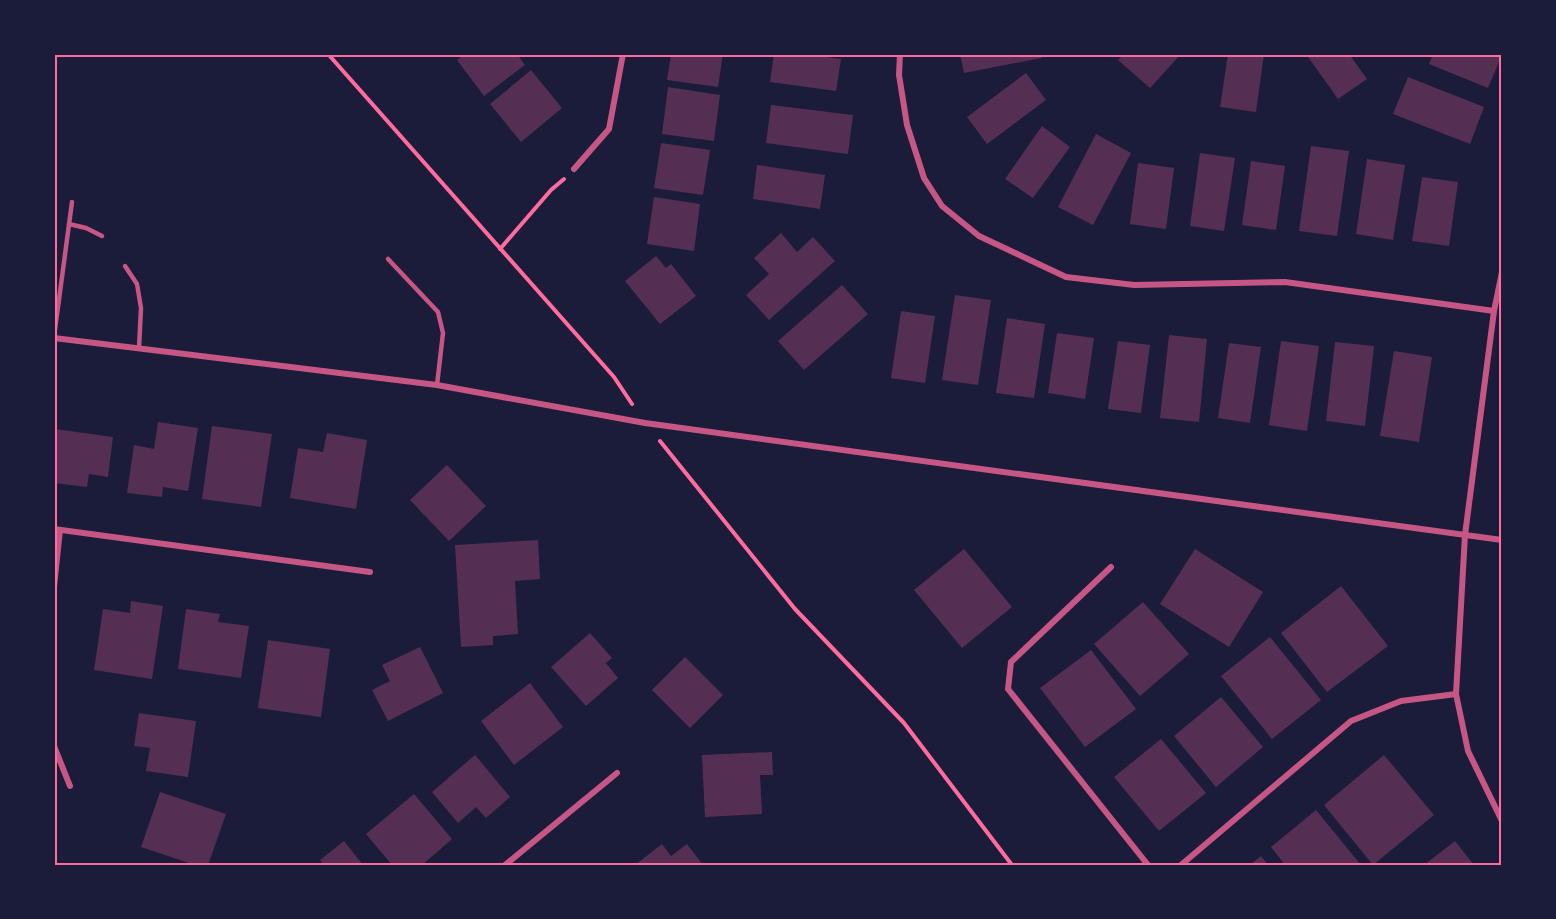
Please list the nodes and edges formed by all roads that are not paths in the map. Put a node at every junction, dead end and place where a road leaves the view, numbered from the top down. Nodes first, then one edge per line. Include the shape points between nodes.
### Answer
1 (623, 54) edge
2 (900, 54) edge
3 (574, 169) road end
4 (72, 202) dead end
5 (69, 224) junction
6 (102, 237) dead end
7 (388, 259) dead end
8 (125, 266) dead end
9 (1502, 272) edge
10 (1494, 310) junction
11 (54, 338) edge
12 (139, 348) junction
13 (437, 385) junction
14 (57, 530) edge
15 (1465, 535) junction
16 (1502, 540) edge
17 (1111, 567) dead end
18 (370, 572) dead end
19 (54, 587) edge
20 (1456, 694) junction
21 (54, 746) edge
22 (617, 773) dead end
23 (70, 786) dead end
24 (1502, 821) edge
25 (504, 865) edge
26 (1148, 865) edge
27 (1181, 865) edge

1 - 3 street via 609,129
2 - 10 street via 898,75 907,124 924,178 942,206 979,236 1066,277 1134,285 1285,282
4 - 5 lane
5 - 6 lane
5 - 11 lane
7 - 13 lane via 438,312 443,333
8 - 12 lane via 139,292
9 - 10 street
10 - 15 street
11 - 12 street
12 - 13 street
13 - 15 street via 645,423
14 - 18 street
14 - 19 street
15 - 16 street
15 - 20 street
17 - 26 street via 1011,662 1008,689
20 - 24 street via 1468,751
20 - 27 street via 1401,701 1351,721
21 - 23 street
22 - 25 street

